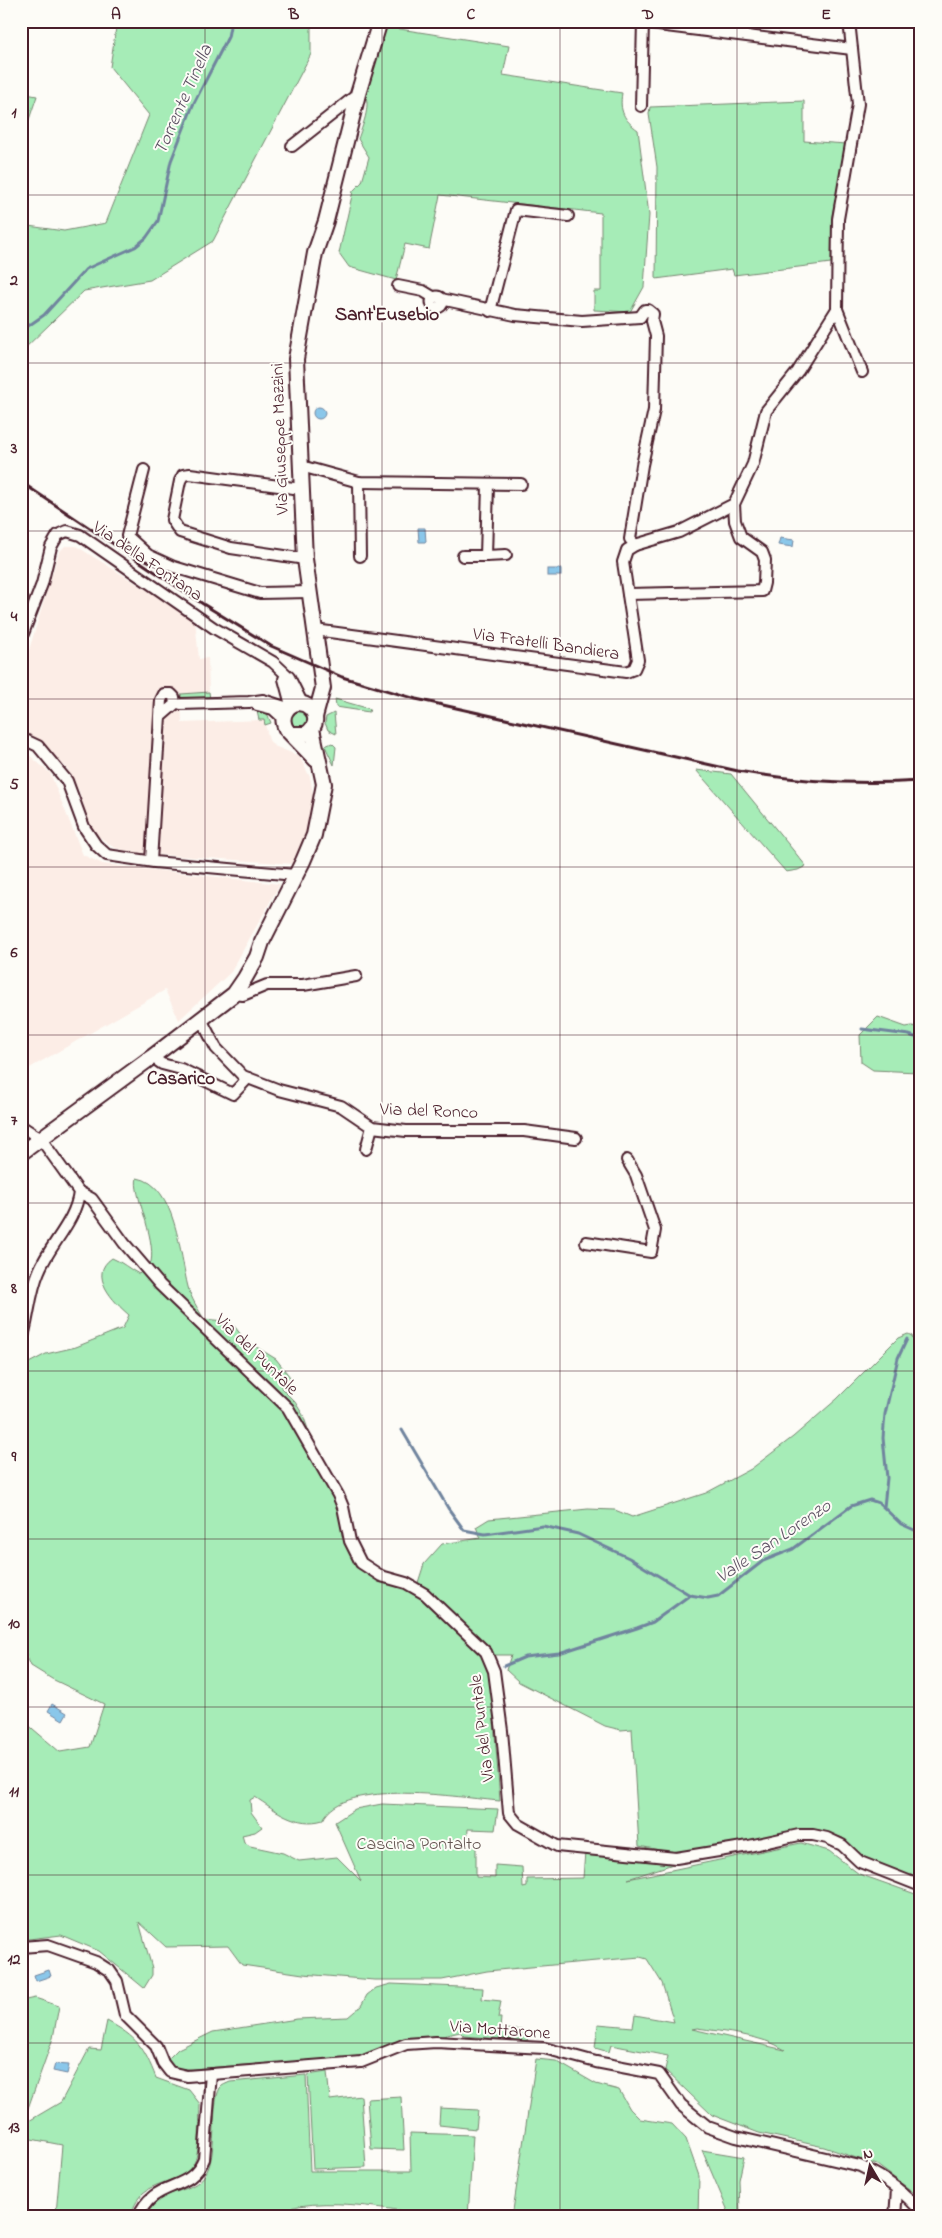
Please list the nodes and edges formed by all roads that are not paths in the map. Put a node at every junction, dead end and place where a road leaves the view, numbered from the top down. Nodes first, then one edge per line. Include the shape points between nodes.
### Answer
1 (380, 21) edge
2 (849, 21) edge
3 (642, 22) edge
4 (852, 49) junction
5 (358, 94) junction
6 (641, 106) dead end
7 (292, 146) dead end
8 (568, 216) dead end
9 (398, 286) dead end
10 (837, 309) junction
11 (490, 311) junction
12 (862, 372) dead end
13 (301, 466) junction
14 (144, 470) dead end
15 (359, 482) junction
16 (521, 484) dead end
17 (488, 485) junction
18 (301, 489) junction
19 (734, 504) junction
20 (633, 542) junction
21 (506, 555) dead end
22 (360, 556) dead end
23 (463, 556) dead end
24 (486, 556) junction
25 (305, 559) junction
26 (309, 592) junction
27 (628, 594) junction
28 (315, 630) junction
29 (21, 639) edge
30 (322, 675) junction
31 (182, 704) dead end
32 (293, 708) junction
33 (160, 717) dead end
34 (314, 723) junction
35 (292, 734) junction
36 (21, 738) edge
37 (318, 762) junction
38 (151, 861) junction
39 (295, 875) junction
40 (356, 976) dead end
41 (234, 994) junction
42 (201, 1019) junction
43 (152, 1057) junction
44 (248, 1078) junction
45 (21, 1126) edge
46 (372, 1127) junction
47 (576, 1138) dead end
48 (41, 1139) junction
49 (366, 1149) dead end
50 (21, 1153) edge
51 (627, 1160) dead end
52 (79, 1192) junction
53 (586, 1242) dead end
54 (21, 1343) edge
55 (921, 1886) edge
56 (21, 1947) edge
57 (211, 2074) junction
58 (896, 2189) junction
59 (921, 2212) edge
60 (138, 2217) edge
61 (895, 2217) edge

1 - 5 street, Via Giuseppe Mazzini
2 - 4 street
3 - 4 street
3 - 6 street
4 - 10 street via 858,104 838,219
5 - 7 street
5 - 13 street, Via Giuseppe Mazzini via 315,252 296,360
8 - 11 street via 516,210
9 - 11 street
10 - 12 street
10 - 19 street via 798,372 766,411 753,464
11 - 20 street via 582,321 640,317 648,310 653,314 656,336 654,410 642,465
13 - 15 street
13 - 18 street, Via Giuseppe Mazzini
14 - 26 street via 127,536 148,555 174,568 260,593
15 - 17 street
15 - 22 street
16 - 17 street
17 - 24 street
18 - 25 street, Via Giuseppe Mazzini
18 - 25 street via 183,475 172,520 180,532 231,548
19 - 20 street via 679,532
19 - 27 street via 735,521 741,537 762,552 765,560 762,591
20 - 27 street, Via Fratelli Bandiera via 624,554 623,562
21 - 24 street
23 - 24 street
25 - 26 street, Via Giuseppe Mazzini
26 - 28 street, Via Giuseppe Mazzini
27 - 28 street, Via Fratelli Bandiera via 638,660 634,669 626,672
28 - 30 street, Via Giuseppe Mazzini
29 - 32 street, Via della Fontana via 42,584 51,547 58,535 67,531 80,535 214,628 267,658 282,671
30 - 32 street via 312,696
30 - 34 street, Via Giuseppe Mazzini via 323,692
31 - 32 street via 268,701
32 - 34 street via 311,708
32 - 35 street via 286,729
33 - 38 street
34 - 35 street via 301,736
34 - 37 street
35 - 37 street
36 - 38 street via 38,746 67,781 84,826 96,845 108,855
37 - 39 street via 324,779 323,796 314,835
38 - 39 street
39 - 41 street via 257,957
40 - 41 street via 303,985 267,985 243,995
41 - 42 street
42 - 43 street
42 - 44 street, Via del Ronco via 216,1048
43 - 44 street via 233,1094
43 - 48 street
44 - 46 street, Via del Ronco via 340,1106
45 - 48 street
46 - 47 street, Via del Ronco via 406,1131 524,1130
46 - 49 street
48 - 50 street
48 - 52 street, Via del Puntale
51 - 53 street via 636,1175 655,1230 651,1252
52 - 54 street via 75,1210 39,1270
52 - 55 street, Via del Puntale via 92,1199 160,1285 288,1408 338,1495 350,1541 361,1563 369,1570 406,1583 425,1594 486,1652 494,1671 509,1813 518,1824 556,1846 676,1858 813,1835 842,1845 860,1862
56 - 57 street, Via Mottarone via 48,1945 89,1959 110,1971 117,1981 125,2015 156,2046 162,2063 170,2072 187,2076
57 - 58 street, Via Mottarone via 361,2062 406,2044 436,2042 544,2048 659,2074 681,2104 708,2127 736,2137 860,2166
57 - 60 street via 204,2159 199,2171 190,2180 162,2189 149,2199
58 - 59 street, Via Mottarone
58 - 61 street

